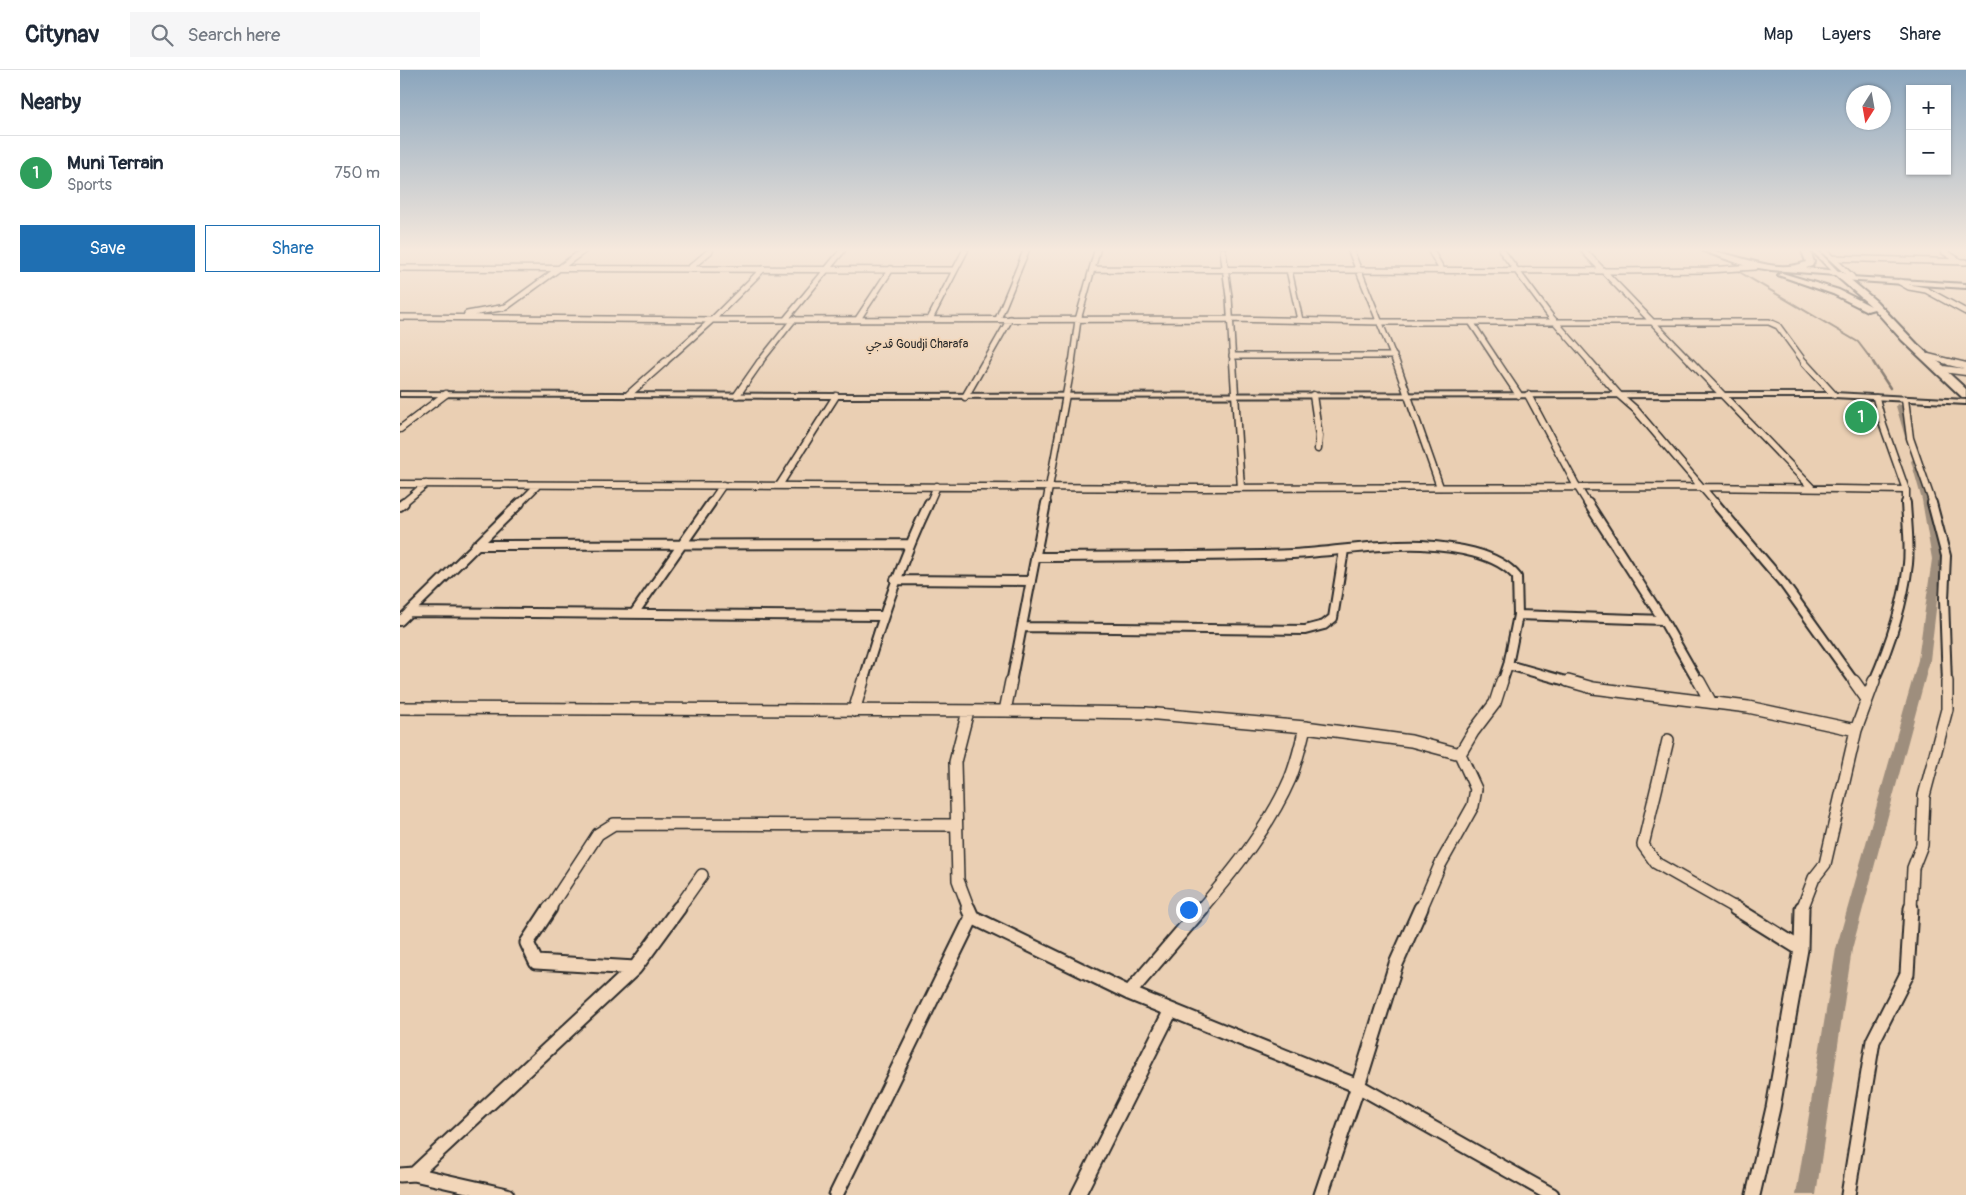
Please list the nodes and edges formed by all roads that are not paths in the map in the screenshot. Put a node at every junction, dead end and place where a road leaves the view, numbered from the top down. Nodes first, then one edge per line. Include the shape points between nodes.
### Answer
1 (511, 304) edge
2 (728, 304) edge
3 (799, 304) edge
4 (868, 304) edge
5 (938, 304) edge
6 (1005, 304) edge
7 (1083, 304) edge
8 (1228, 304) edge
9 (1296, 304) edge
10 (1373, 304) edge
11 (1542, 304) edge
12 (1635, 304) edge
13 (1858, 304) edge
14 (1866, 304) edge
15 (1873, 304) edge
16 (1951, 304) edge
17 (1873, 311) junction
18 (1966, 312) edge
19 (400, 317) edge
20 (456, 318) junction
21 (786, 319) junction
22 (794, 319) junction
23 (858, 319) junction
24 (930, 319) junction
25 (1230, 319) junction
26 (712, 320) junction
27 (998, 320) junction
28 (1010, 320) junction
29 (1078, 320) junction
30 (1300, 320) junction
31 (1381, 322) junction
32 (1471, 322) junction
33 (1556, 322) junction
34 (1652, 322) junction
35 (1774, 324) joint
36 (1913, 344) junction
37 (1232, 356) junction
38 (1394, 356) junction
39 (1929, 359) junction
40 (1966, 366) edge
41 (1966, 372) edge
42 (400, 394) edge
43 (446, 394) junction
44 (630, 394) junction
45 (737, 395) junction
46 (1067, 395) junction
47 (1408, 395) junction
48 (1519, 395) junction
49 (1528, 395) junction
50 (1834, 395) junction
51 (1966, 395) edge
52 (836, 396) junction
53 (966, 396) junction
54 (1235, 396) junction
55 (1313, 396) junction
56 (1619, 396) junction
57 (1722, 396) junction
58 (1876, 398) junction
59 (1905, 399) junction
60 (1966, 402) edge
61 (400, 430) edge
62 (1318, 449) dead end
63 (400, 484) edge
64 (426, 484) junction
65 (780, 484) junction
66 (538, 485) junction
67 (722, 485) junction
68 (937, 486) junction
69 (1049, 487) junction
70 (1440, 487) junction
71 (1578, 487) junction
72 (1702, 487) junction
73 (1241, 488) junction
74 (1812, 488) junction
75 (1906, 490) junction
76 (400, 506) edge
77 (681, 544) junction
78 (910, 544) junction
79 (476, 546) junction
80 (1344, 550) junction
81 (1036, 557) junction
82 (895, 580) junction
83 (1031, 581) junction
84 (409, 612) junction
85 (635, 612) junction
86 (1518, 615) junction
87 (882, 616) junction
88 (400, 620) edge
89 (1663, 620) junction
90 (1022, 627) junction
91 (1508, 665) junction
92 (1866, 698) junction
93 (1710, 701) junction
94 (400, 708) edge
95 (854, 711) junction
96 (968, 711) junction
97 (1005, 711) junction
98 (1305, 727) junction
99 (1856, 730) junction
100 (1668, 740) dead end
101 (1460, 754) junction
102 (956, 825) junction
103 (702, 875) dead end
104 (972, 917) junction
105 (1801, 948) junction
106 (635, 968) junction
107 (1129, 993) junction
108 (1171, 1010) junction
109 (1358, 1086) junction
110 (407, 1175) edge
111 (506, 1195) edge
112 (836, 1195) edge
113 (1078, 1195) edge
114 (1321, 1195) edge
115 (1552, 1195) edge
116 (1754, 1195) edge
117 (1848, 1195) edge

1 - 20 street
2 - 26 street
3 - 21 street
4 - 23 street
5 - 24 street
6 - 27 street
7 - 29 street
8 - 25 street
9 - 30 street
10 - 31 street
11 - 33 street
12 - 34 street
13 - 17 highway
14 - 17 highway
15 - 36 highway
16 - 18 street
17 - 36 highway
19 - 20 street
20 - 26 street
21 - 22 street
21 - 26 street
22 - 23 street
22 - 45 street
23 - 24 street
24 - 27 street
25 - 29 street
25 - 30 street
25 - 37 street
26 - 44 street
27 - 28 street
28 - 29 street
28 - 53 street
29 - 46 street
30 - 31 street
31 - 32 street
31 - 38 street
32 - 33 street
32 - 48 street
33 - 34 street
33 - 56 street
34 - 35 street
34 - 57 street
35 - 50 street
36 - 39 highway
37 - 38 street
37 - 54 street
38 - 47 street
39 - 40 street
39 - 41 street via 1943,369
39 - 51 highway
42 - 43 main road
43 - 44 main road
43 - 61 street
44 - 45 main road
45 - 52 main road
46 - 53 main road
46 - 54 main road
46 - 69 street
47 - 48 main road
47 - 55 main road
47 - 70 street
48 - 49 main road
49 - 56 main road
49 - 71 street
50 - 57 main road
50 - 58 main road
52 - 53 main road
52 - 65 street
54 - 55 main road
54 - 73 street
55 - 62 street
56 - 57 main road
56 - 72 street via 1635,409
57 - 74 street
58 - 59 main road
58 - 75 street
59 - 60 main road
59 - 117 street via 1910,438 1946,556 1944,599 1948,708 1924,796 1922,844 1913,868 1907,974 1874,1040
63 - 64 street
64 - 66 street
64 - 76 street
65 - 67 street
65 - 68 street
66 - 67 street
66 - 79 street
67 - 77 street
68 - 69 street
68 - 78 street
69 - 73 street
69 - 81 street
70 - 71 street
70 - 73 street
71 - 72 street
71 - 89 street
72 - 74 street
72 - 92 street via 1784,584
74 - 75 street
75 - 92 street via 1908,563 1901,602 1888,647
77 - 78 street
77 - 79 street
77 - 85 street
78 - 82 street
79 - 84 street
80 - 81 street via 1295,554
80 - 86 street via 1377,546 1442,546 1508,566 1518,577
80 - 90 street via 1333,618 1324,625 1305,630
81 - 83 street
82 - 83 street
82 - 87 street
83 - 90 street
84 - 85 street
84 - 88 street
85 - 87 street
86 - 89 street
86 - 91 street
87 - 95 street
89 - 93 street
90 - 97 street
91 - 93 street via 1593,688
91 - 101 street via 1495,703
92 - 99 street
93 - 99 street
94 - 95 street
95 - 96 street
96 - 97 street
96 - 102 street via 955,762
97 - 98 street via 1146,712
98 - 101 street via 1411,741
98 - 107 street via 1288,783 1266,823 1233,868
99 - 105 street via 1825,864 1814,878 1802,906
100 - 105 street via 1643,845 1647,853 1656,863
101 - 109 street via 1476,789 1473,806 1440,864 1396,964
102 - 104 street via 958,880
102 - 106 street via 614,824 598,834 526,943 536,962
103 - 106 street
104 - 107 street
104 - 112 street
105 - 116 street
106 - 110 street
107 - 108 street
108 - 109 street
108 - 113 street
109 - 114 street
109 - 115 street
110 - 111 street

